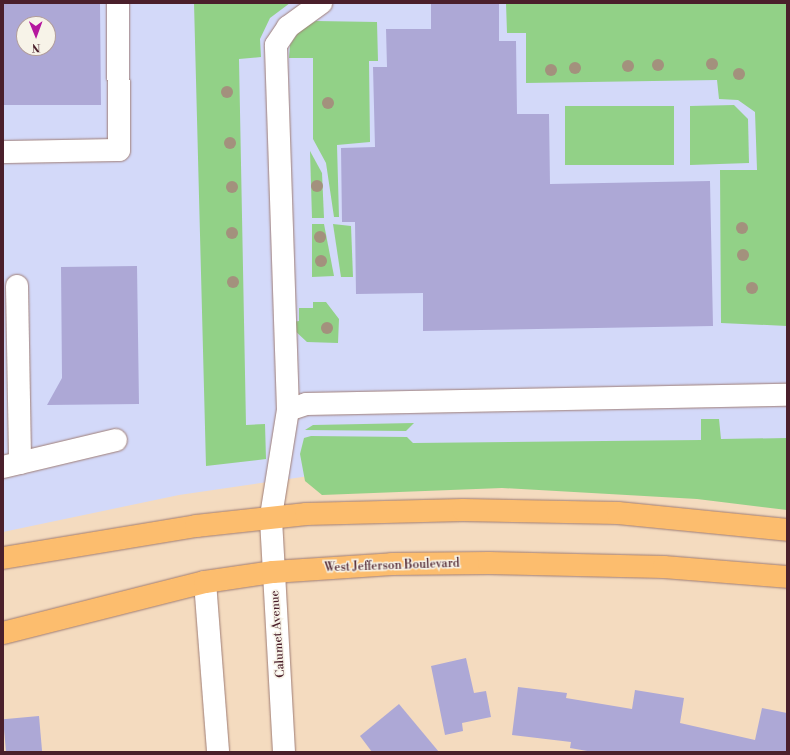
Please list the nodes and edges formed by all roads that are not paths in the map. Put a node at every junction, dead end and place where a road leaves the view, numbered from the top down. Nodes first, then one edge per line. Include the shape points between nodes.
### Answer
1 (118, 3) edge
2 (321, 3) edge
3 (3, 152) edge
4 (17, 286) dead end
5 (787, 395) edge
6 (288, 410) junction
7 (116, 440) dead end
8 (11, 465) edge
9 (271, 516) junction
10 (787, 530) edge
11 (3, 558) edge
12 (273, 572) junction
13 (787, 577) edge
14 (205, 582) junction
15 (3, 633) edge
16 (218, 752) edge
17 (284, 752) edge

1 - 3 street via 119,150
2 - 6 street, Calumet Avenue via 288,27 276,45
4 - 8 street
5 - 6 street via 306,404
6 - 9 street, Calumet Avenue
7 - 8 street
9 - 10 main road via 463,510 618,512
9 - 11 main road
9 - 12 street, Calumet Avenue
12 - 13 main road, West Jefferson Boulevard via 392,564 489,563 664,567
12 - 14 main road, West Jefferson Boulevard
12 - 17 street, Calumet Avenue
14 - 15 main road, West Jefferson Boulevard
14 - 16 street

